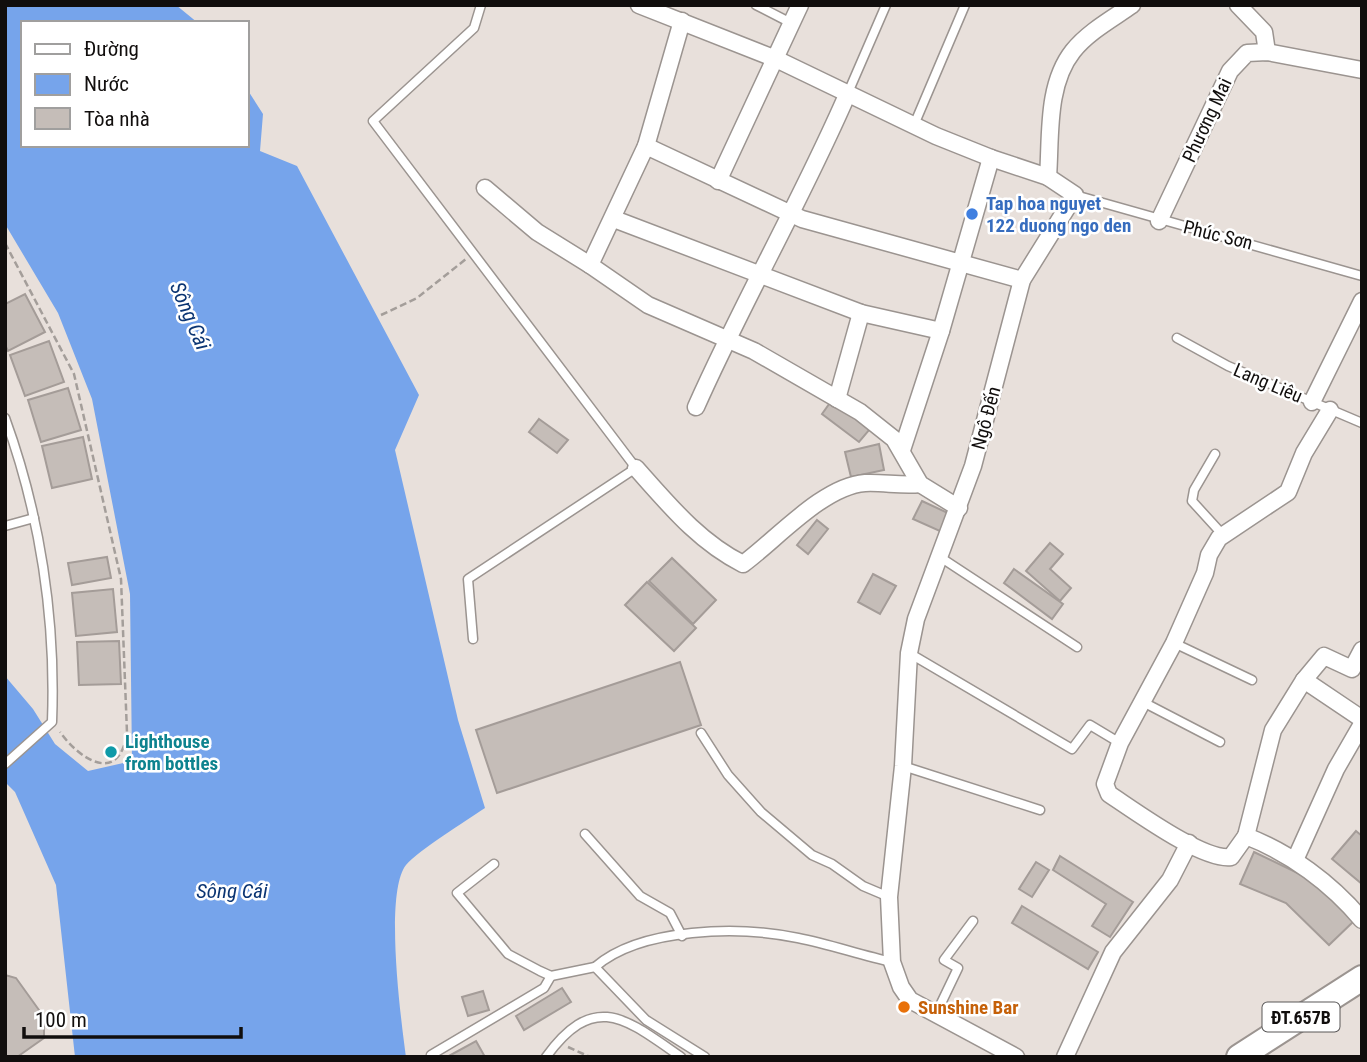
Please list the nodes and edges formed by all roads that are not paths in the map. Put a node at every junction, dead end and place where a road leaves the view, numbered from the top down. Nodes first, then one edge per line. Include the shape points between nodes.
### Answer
1 (481, 5) edge
2 (639, 5) edge
3 (756, 5) edge
4 (800, 5) edge
5 (886, 5) edge
6 (965, 5) edge
7 (1132, 5) edge
8 (1238, 5) edge
9 (682, 21) junction
10 (793, 23) junction
11 (1267, 52) junction
12 (776, 59) junction
13 (1362, 70) edge
14 (847, 95) junction
15 (914, 125) junction
16 (646, 146) junction
17 (991, 158) junction
18 (1048, 177) junction
19 (718, 181) junction
20 (485, 188) dead end
21 (1075, 195) junction
22 (790, 214) junction
23 (614, 219) junction
24 (1159, 221) junction
25 (961, 263) junction
26 (590, 264) junction
27 (1362, 275) edge
28 (758, 276) junction
29 (1022, 280) junction
30 (1362, 301) edge
31 (861, 313) junction
32 (941, 331) junction
33 (726, 338) junction
34 (1177, 338) dead end
35 (837, 399) junction
36 (1312, 402) junction
37 (696, 407) dead end
38 (1330, 410) junction
39 (5, 418) edge
40 (1362, 423) edge
41 (902, 450) junction
42 (1215, 454) dead end
43 (636, 468) junction
44 (920, 484) junction
45 (959, 509) junction
46 (34, 518) junction
47 (5, 526) edge
48 (1223, 536) junction
49 (940, 557) junction
50 (473, 639) dead end
51 (1174, 643) junction
52 (1077, 647) dead end
53 (1362, 650) edge
54 (909, 653) junction
55 (1252, 680) dead end
56 (1304, 680) junction
57 (1141, 701) junction
58 (1362, 719) edge
59 (1362, 724) edge
60 (701, 733) dead end
61 (1220, 742) dead end
62 (1120, 743) junction
63 (5, 764) edge
64 (903, 766) junction
65 (1040, 810) dead end
66 (585, 834) dead end
67 (1246, 836) junction
68 (1189, 843) junction
69 (1295, 860) junction
70 (494, 864) dead end
71 (889, 897) junction
72 (1362, 920) edge
73 (973, 921) dead end
74 (682, 936) junction
75 (892, 962) junction
76 (595, 967) junction
77 (551, 976) junction
78 (1362, 978) edge
79 (935, 1016) junction
80 (430, 1055) edge
81 (546, 1057) edge
82 (681, 1057) edge
83 (705, 1057) edge
84 (1016, 1057) edge
85 (1065, 1057) edge
86 (1240, 1057) edge

1 - 43 lane via 474,28 373,121
2 - 9 street
3 - 10 lane
4 - 10 street
5 - 14 lane
6 - 15 lane
7 - 18 street via 1088,37 1066,61 1055,90
8 - 11 street via 1264,32
9 - 12 street
9 - 16 street
10 - 12 street
11 - 13 street, Phương Mai
11 - 24 street, Phương Mai via 1247,53 1233,64
12 - 14 street
12 - 19 street
14 - 15 street
14 - 22 street
15 - 17 street
16 - 19 street
16 - 23 street
17 - 18 street
17 - 25 street
18 - 21 street
19 - 22 street
20 - 26 street via 537,232
21 - 24 lane, Phúc Sơn
21 - 29 street, Ngô Đến
22 - 25 street
22 - 28 street
23 - 26 street
23 - 28 street
24 - 27 lane, Phúc Sơn
25 - 29 street
25 - 32 street
26 - 33 street via 648,305
28 - 31 street
28 - 33 street
29 - 45 street, Ngô Đến
30 - 36 street
31 - 32 street
31 - 35 street
32 - 41 street
33 - 35 street
33 - 37 street
34 - 36 lane, Lang Liêu
35 - 41 street via 877,425
36 - 38 lane, Lang Liêu
38 - 40 lane, Lang Liêu
38 - 48 street via 1304,453 1288,492
39 - 46 lane
41 - 44 street
42 - 48 lane via 1192,501
43 - 44 street via 691,528 743,564 838,492 864,483
43 - 50 lane via 468,579
44 - 45 street
45 - 49 street, Ngô Đến
46 - 47 lane
46 - 63 lane via 53,661 52,722
48 - 51 street via 1209,555
49 - 52 lane
49 - 54 street, Ngô Đến via 916,619
51 - 55 lane
51 - 57 street
53 - 56 street via 1352,669 1324,656
54 - 62 lane via 1072,748 1090,725
54 - 64 street, Ngô Đến
56 - 58 street
56 - 67 street via 1273,730
57 - 61 lane
57 - 62 street
59 - 69 street
60 - 71 lane via 728,775 761,812 812,855
62 - 68 street via 1105,784 1109,794
64 - 65 lane
64 - 71 street, Ngô Đến
66 - 74 lane via 640,896 670,913
67 - 68 street via 1231,857 1219,859
67 - 69 street
68 - 85 street via 1170,880 1113,953
69 - 72 street
70 - 77 lane via 457,893 508,954
71 - 75 street, Ngô Đến
73 - 79 lane via 944,960 958,968
74 - 75 lane via 752,931
74 - 76 lane via 628,946
75 - 79 street, Ngô Đến via 910,1000
76 - 77 lane
76 - 83 lane via 646,1020
77 - 80 lane via 544,988
78 - 86 main road, ĐT.657B
79 - 84 street, Ngô Đến
81 - 82 lane via 561,1037 594,1018 615,1016

